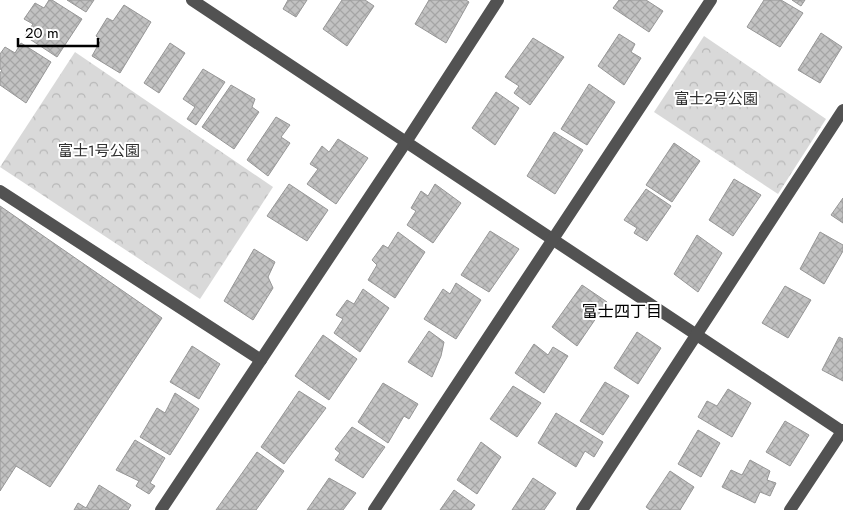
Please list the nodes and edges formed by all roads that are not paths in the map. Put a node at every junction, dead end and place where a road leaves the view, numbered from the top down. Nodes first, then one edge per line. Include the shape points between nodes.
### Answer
1 (192, 0) edge
2 (498, 0) edge
3 (711, 0) edge
4 (843, 110) edge
5 (406, 142) junction
6 (0, 191) edge
7 (554, 240) junction
8 (697, 335) junction
9 (261, 360) junction
10 (843, 431) edge
11 (160, 510) edge
12 (374, 510) edge
13 (582, 510) edge
14 (790, 510) edge

1 - 5 street
2 - 5 street
3 - 7 street
4 - 8 street
5 - 7 street
5 - 9 street
6 - 9 street
7 - 8 street
7 - 12 street
8 - 10 street
8 - 13 street
9 - 11 street
10 - 14 street

